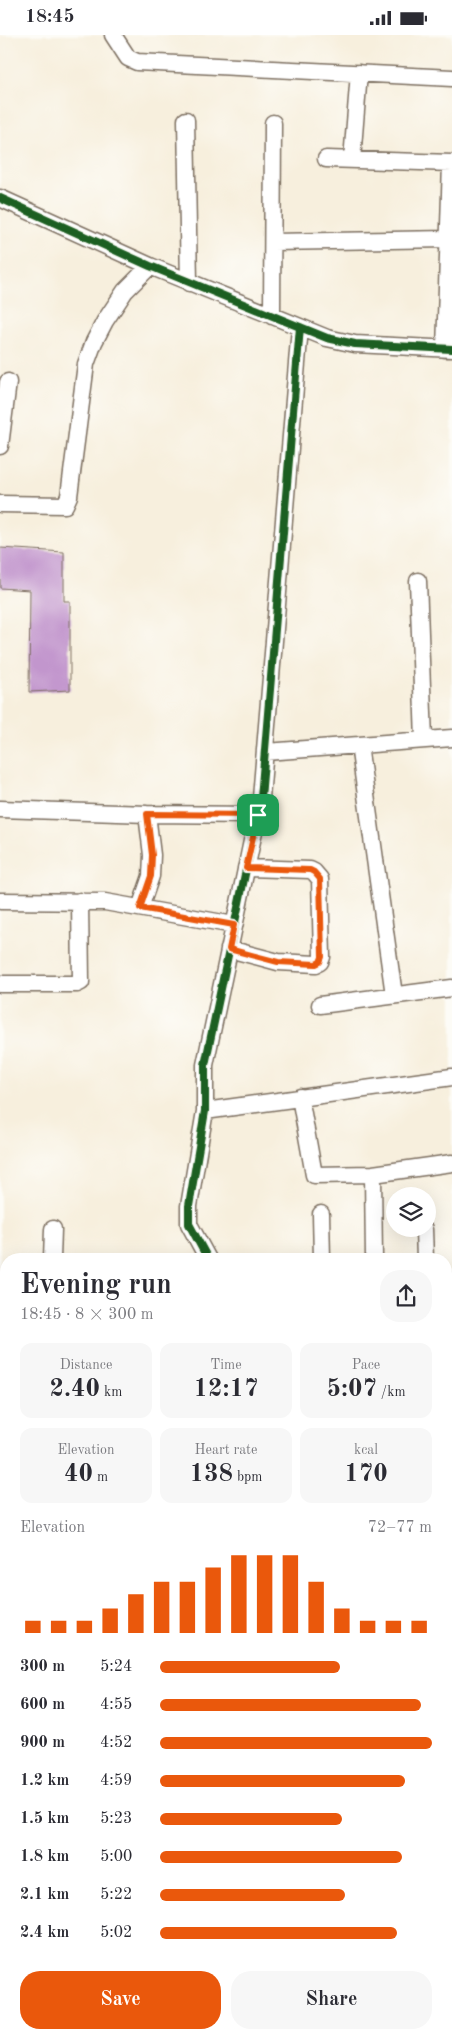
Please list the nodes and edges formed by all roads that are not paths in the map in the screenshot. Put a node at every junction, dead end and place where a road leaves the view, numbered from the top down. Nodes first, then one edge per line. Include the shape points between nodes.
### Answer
1 (112, 35) edge
2 (358, 73) junction
3 (452, 79) edge
4 (186, 120) dead end
5 (273, 123) dead end
6 (326, 159) dead end
7 (352, 160) junction
8 (452, 163) edge
9 (0, 198) edge
10 (449, 239) junction
11 (273, 241) junction
12 (150, 266) junction
13 (189, 283) junction
14 (272, 316) junction
15 (300, 327) junction
16 (448, 349) edge
17 (8, 382) dead end
18 (0, 446) edge
19 (0, 504) edge
20 (418, 581) dead end
21 (452, 738) edge
22 (424, 741) junction
23 (359, 745) junction
24 (266, 752) junction
25 (0, 809) edge
26 (147, 814) junction
27 (258, 815) junction
28 (246, 868) junction
29 (0, 901) edge
30 (80, 901) junction
31 (140, 908) junction
32 (234, 925) junction
33 (229, 949) junction
34 (0, 984) edge
35 (452, 988) edge
36 (394, 995) junction
37 (320, 1005) dead end
38 (452, 1077) edge
39 (300, 1097) junction
40 (205, 1111) junction
41 (452, 1163) edge
42 (373, 1174) junction
43 (321, 1214) dead end
44 (53, 1229) dead end
45 (424, 1237) edge
46 (52, 1253) edge
47 (204, 1253) edge
48 (322, 1253) edge
49 (374, 1253) edge
50 (425, 1253) edge

1 - 2 street via 128,58 137,62
2 - 3 street
2 - 7 street
4 - 13 street
5 - 11 street
6 - 7 street
7 - 8 street
8 - 10 street
9 - 12 street
10 - 11 street
10 - 16 street
11 - 14 street
12 - 13 street
12 - 19 street via 125,291 105,321 86,364 69,496 65,505
13 - 14 street
14 - 15 street
15 - 16 street via 327,338 355,344
15 - 24 street
17 - 18 street
20 - 22 street
21 - 22 street
22 - 23 street
23 - 24 street
23 - 36 street
24 - 27 street
25 - 26 street
26 - 27 street
26 - 31 street via 151,876
27 - 28 street
28 - 32 street
28 - 33 street via 310,870 318,875 322,957 316,964 286,963
29 - 30 street
30 - 31 street
30 - 34 street via 81,982
31 - 32 street
32 - 33 street
33 - 40 street via 205,1065
35 - 36 street
36 - 37 street
38 - 39 street
39 - 40 street
39 - 42 street via 314,1175
40 - 47 street via 188,1214 192,1232
41 - 42 street
42 - 49 street
43 - 48 street
44 - 46 street
45 - 50 street

